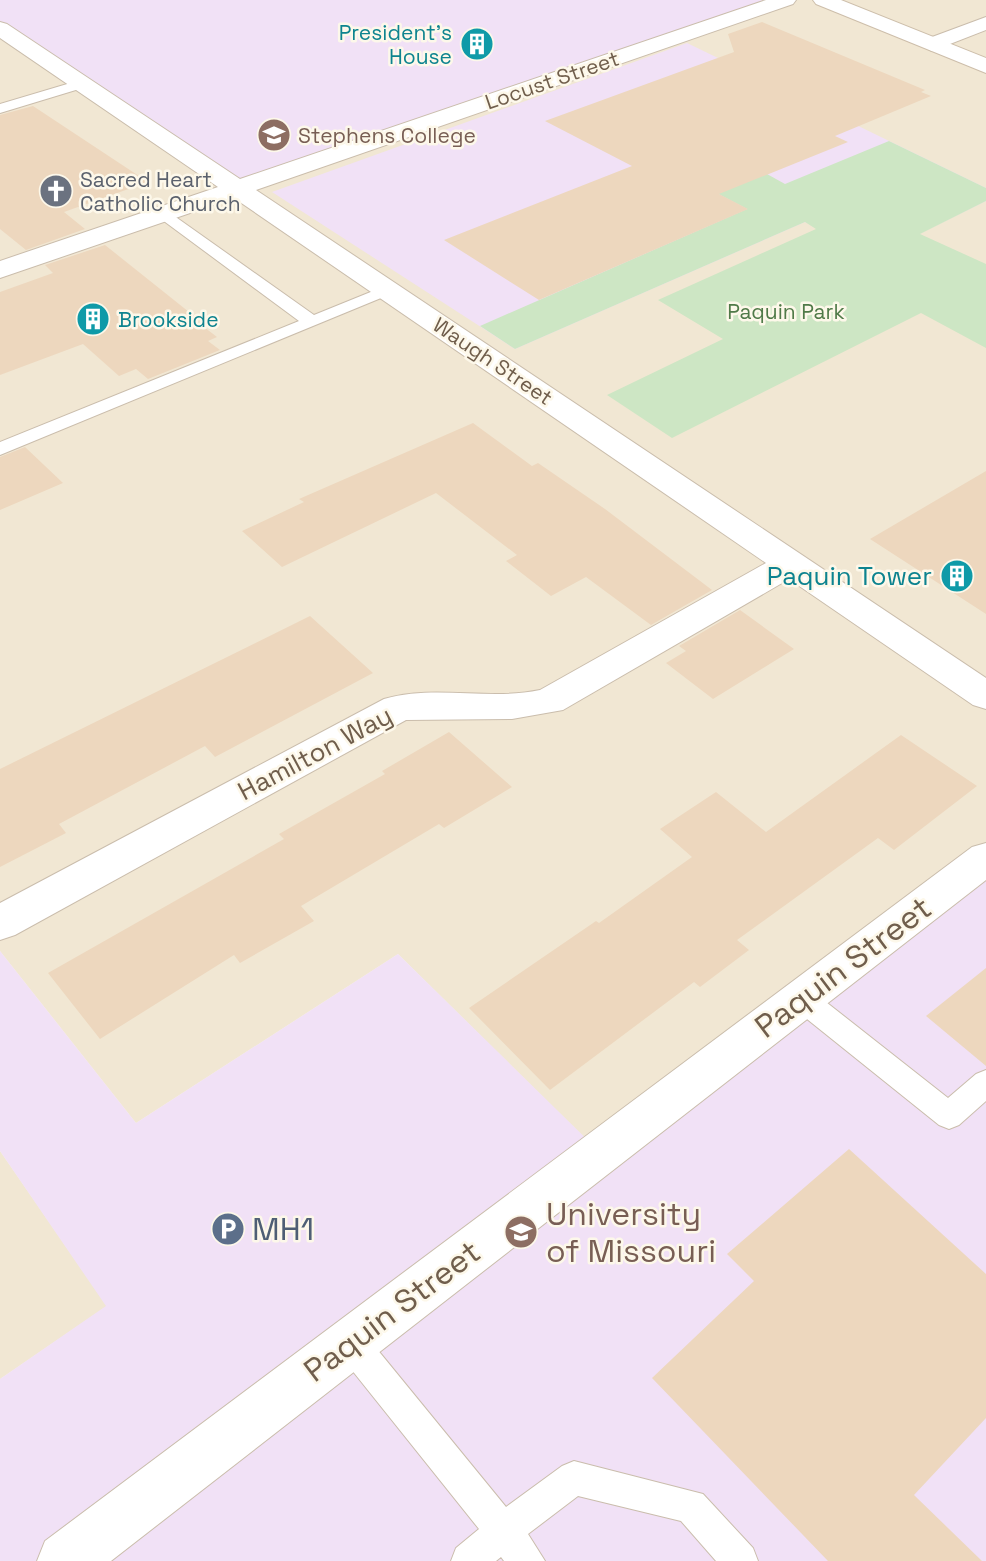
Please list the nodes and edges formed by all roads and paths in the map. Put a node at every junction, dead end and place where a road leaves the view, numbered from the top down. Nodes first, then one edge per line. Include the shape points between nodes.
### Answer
1 (786, 0) edge
2 (823, 0) edge
3 (986, 23) edge
4 (0, 28) edge
5 (932, 45) junction
6 (986, 66) edge
7 (84, 83) junction
8 (0, 108) edge
9 (237, 187) junction
10 (163, 213) junction
11 (0, 270) edge
12 (389, 290) junction
13 (312, 322) junction
14 (0, 450) edge
15 (792, 563) junction
16 (986, 696) edge
17 (986, 858) edge
18 (0, 923) edge
19 (802, 999) junction
20 (986, 1083) edge
21 (351, 1343) junction
22 (503, 1531) junction
23 (65, 1561) edge
24 (469, 1561) edge
25 (527, 1561) edge
26 (740, 1561) edge

1 - 9 street, Locust Street
2 - 5 street
3 - 5 street
4 - 7 street, Waugh Street
5 - 6 street
7 - 8 lane
7 - 9 street, Waugh Street
9 - 10 street, Locust Street
9 - 12 street, Waugh Street
10 - 11 street, Locust Street
10 - 13 lane
12 - 13 lane
12 - 15 street, Waugh Street
13 - 14 lane
15 - 16 street, Waugh Street
15 - 18 street, Hamilton Way via 550,701 512,707 422,703 397,708
17 - 19 street, Paquin Street
19 - 20 lane via 949,1116
19 - 21 street, Paquin Street
21 - 22 lane
21 - 23 street, Paquin Street
22 - 24 lane
22 - 25 lane
22 - 26 lane via 574,1478 691,1506

